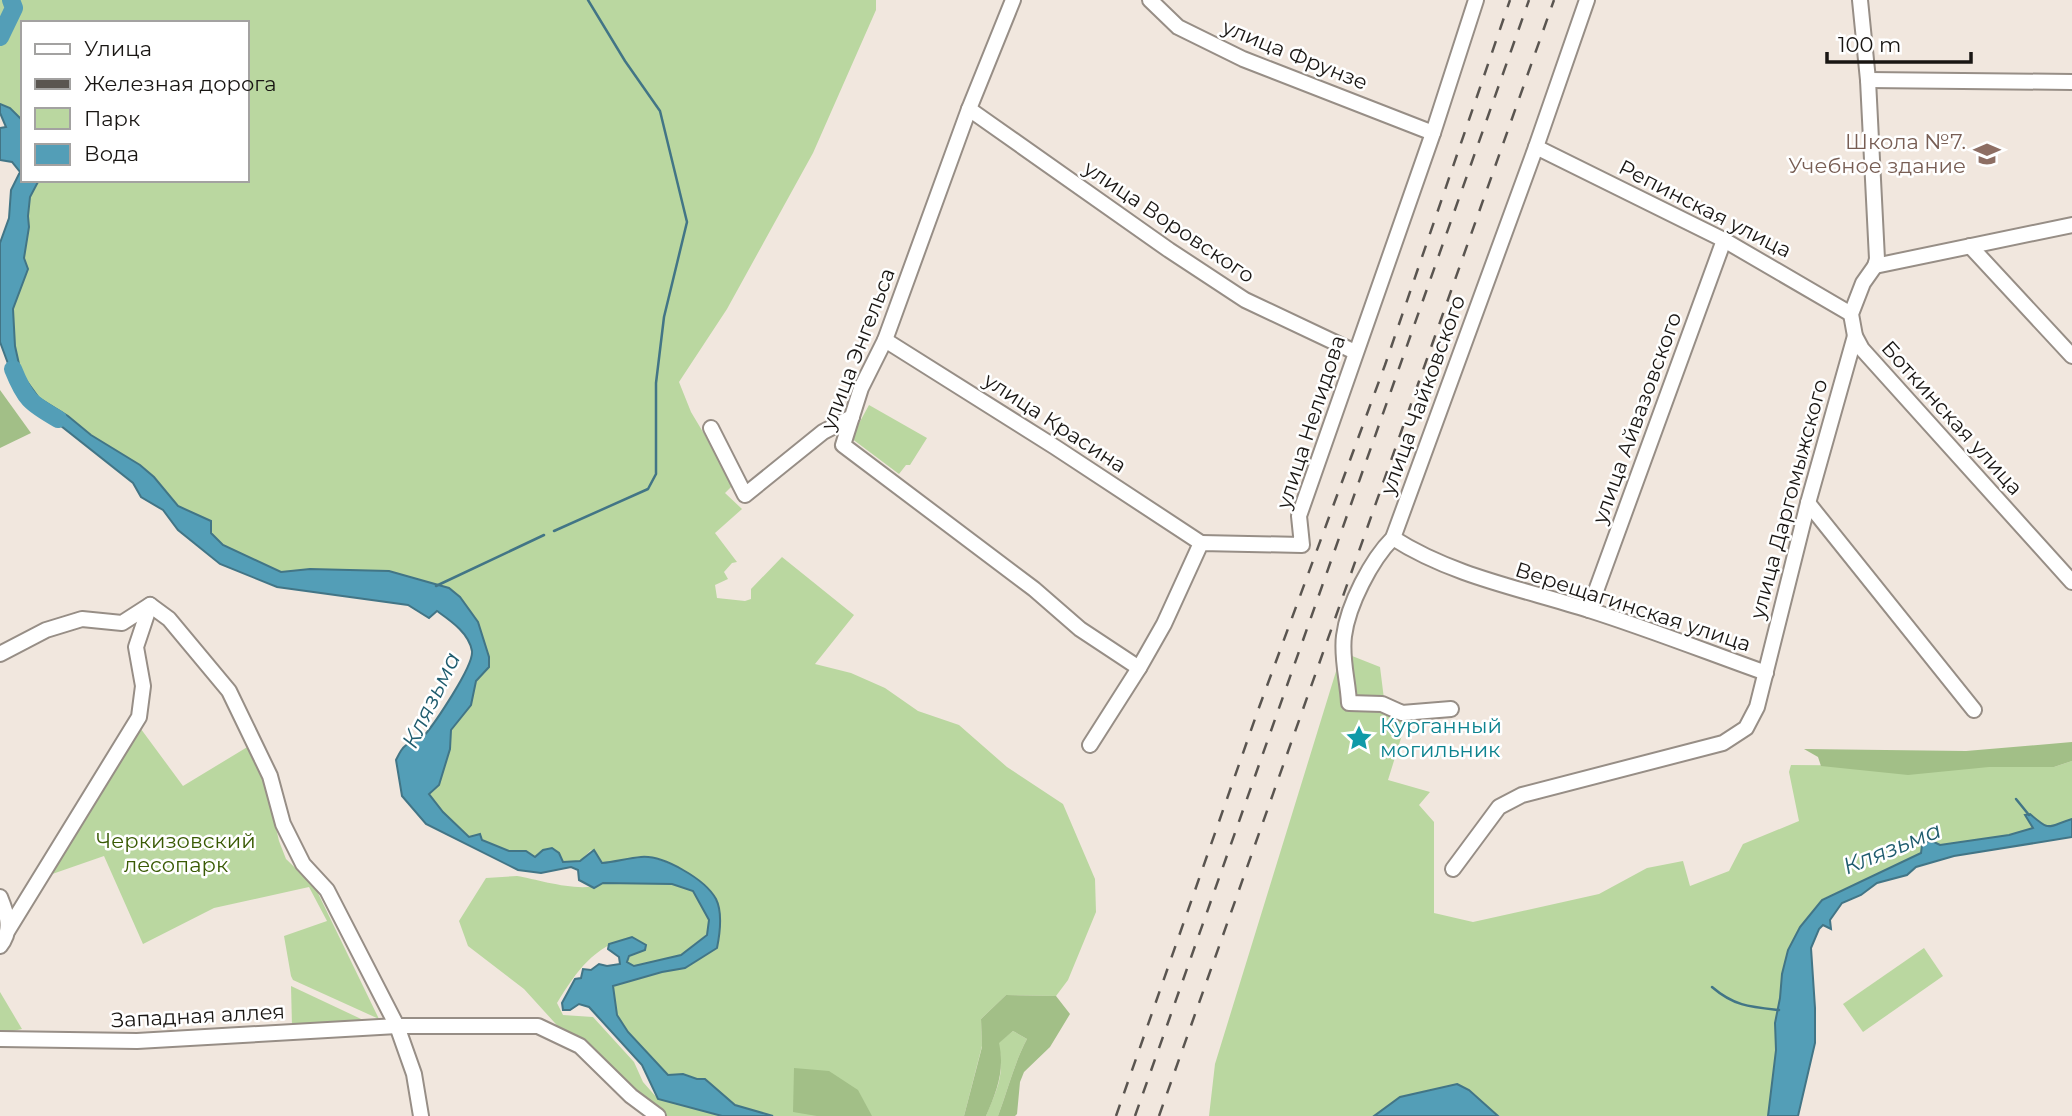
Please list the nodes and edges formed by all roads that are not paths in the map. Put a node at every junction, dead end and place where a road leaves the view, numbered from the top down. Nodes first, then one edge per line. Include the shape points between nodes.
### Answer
1 (1013, 0) edge
2 (1150, 0) edge
3 (1476, 0) edge
4 (1587, 0) edge
5 (1860, 0) edge
6 (1868, 80) junction
7 (2072, 82) edge
8 (969, 109) junction
9 (1433, 133) junction
10 (1536, 147) junction
11 (2072, 225) edge
12 (1724, 240) junction
13 (1970, 246) junction
14 (1875, 266) junction
15 (1851, 314) junction
16 (1855, 336) junction
17 (885, 340) junction
18 (1354, 352) junction
19 (2072, 356) edge
20 (852, 417) junction
21 (710, 428) dead end
22 (1808, 503) junction
23 (1393, 538) junction
24 (1201, 543) junction
25 (2072, 582) edge
26 (150, 605) junction
27 (1589, 610) junction
28 (0, 654) edge
29 (1139, 668) junction
30 (1766, 673) junction
31 (1451, 709) dead end
32 (1974, 710) dead end
33 (1090, 745) dead end
34 (1453, 869) dead end
35 (0, 897) edge
36 (8, 930) junction
37 (0, 946) edge
38 (397, 1026) junction
39 (0, 1039) edge
40 (421, 1116) edge
41 (658, 1116) edge

1 - 8 street, улица Энгельса
2 - 9 street, улица Фрунзе via 1178,27 1243,59
3 - 9 street, улица Нелидова
4 - 10 street, улица Чайковского
5 - 6 street
6 - 7 street
6 - 14 street
8 - 17 street, улица Энгельса
8 - 18 street, улица Воровского via 1245,300
9 - 18 street, улица Нелидова
10 - 12 street, Репинская улица
10 - 23 street, улица Чайковского
11 - 13 street
12 - 15 street, Репинская улица
12 - 27 street, улица Айвазовского
13 - 14 street
13 - 19 street
14 - 15 street
15 - 16 street, Боткинская улица
16 - 22 street, улица Даргомыжского
16 - 25 street, Боткинская улица
17 - 20 street, улица Энгельса
17 - 24 street, улица Красина
18 - 24 street, улица Нелидова via 1299,516 1302,545
20 - 21 street via 822,432 745,495
20 - 29 street, улица Энгельса via 843,445 1080,629
22 - 30 street, улица Даргомыжского
22 - 32 street
23 - 27 street, Верещагинская улица via 1413,551 1506,587
23 - 31 street, улица Чайковского via 1378,553 1347,619 1343,639 1349,703 1382,704 1402,713
24 - 29 street
26 - 28 street via 122,623 82,619 46,630
26 - 36 street via 136,646 143,687 139,717
26 - 38 street via 169,619 229,691 270,776 283,824 303,864 327,890
27 - 30 street, Верещагинская улица
29 - 33 street
30 - 34 street, Верещагинская улица via 1746,728 1723,743 1522,795 1499,807
35 - 36 street
36 - 37 street
38 - 39 street, Западная аллея via 137,1041
38 - 40 street via 414,1074
38 - 41 street, Западная аллея via 538,1026 580,1046

